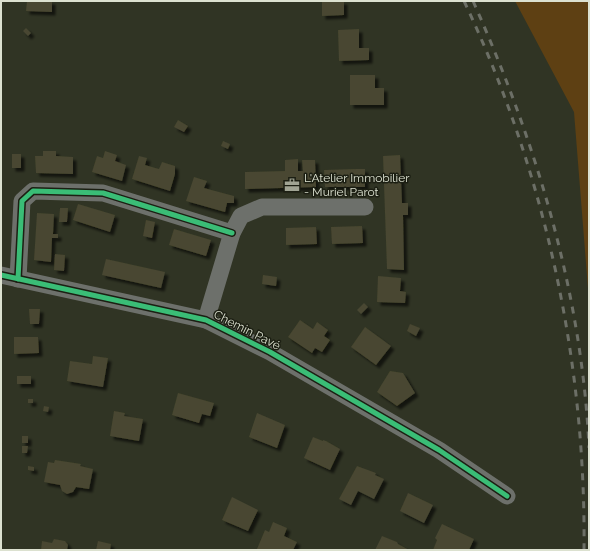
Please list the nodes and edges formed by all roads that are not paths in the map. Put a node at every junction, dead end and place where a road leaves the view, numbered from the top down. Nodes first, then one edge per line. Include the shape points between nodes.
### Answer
1 (365, 207) dead end
2 (232, 232) junction
3 (1, 275) edge
4 (18, 279) junction
5 (206, 320) junction
6 (507, 496) dead end

1 - 2 street via 262,207 241,216
2 - 4 street via 103,193 33,191 22,201
2 - 5 street
3 - 4 street, Chemin Pavé
4 - 5 street, Chemin Pavé
5 - 6 street, Chemin Pavé via 270,352 439,450

